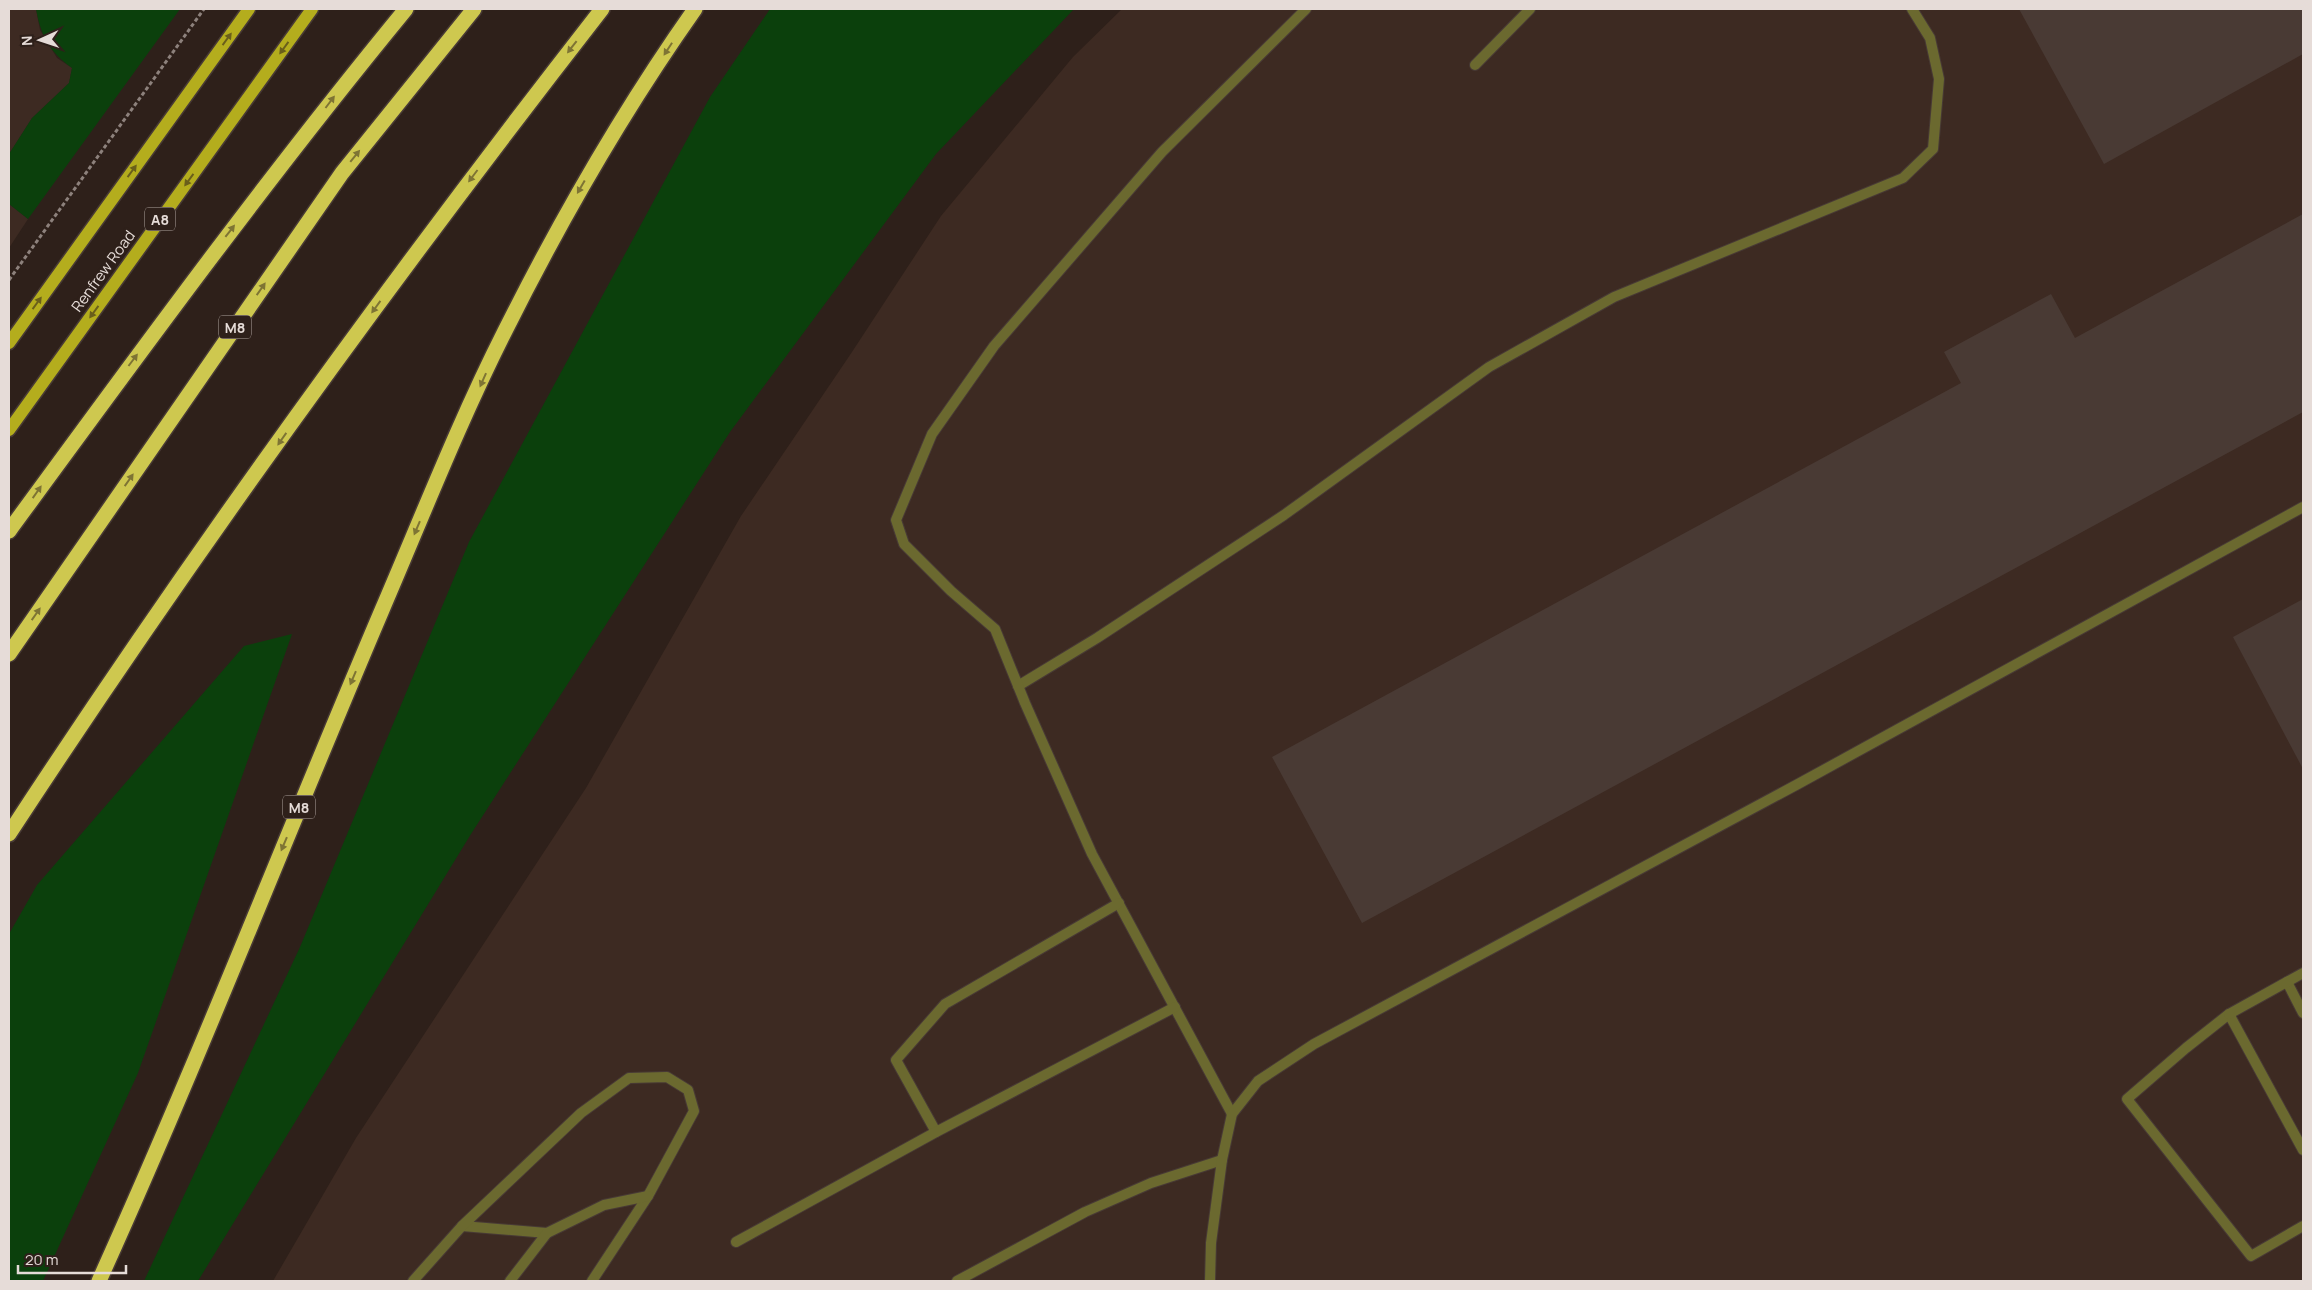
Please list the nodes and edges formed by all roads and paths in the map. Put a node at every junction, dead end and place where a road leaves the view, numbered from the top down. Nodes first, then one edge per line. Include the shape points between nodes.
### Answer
1 (204, 9) edge
2 (249, 9) edge
3 (312, 9) edge
4 (406, 9) edge
5 (474, 9) edge
6 (602, 9) edge
7 (695, 9) edge
8 (1306, 9) edge
9 (1530, 9) edge
10 (1912, 9) edge
11 (1475, 66) dead end
12 (9, 280) edge
13 (9, 343) edge
14 (9, 430) edge
15 (2303, 507) edge
16 (9, 531) edge
17 (9, 654) edge
18 (1018, 686) junction
19 (9, 834) edge
20 (1119, 903) junction
21 (2303, 973) edge
22 (2287, 982) junction
23 (1175, 1007) junction
24 (2303, 1013) edge
25 (2229, 1014) junction
26 (1232, 1114) junction
27 (936, 1132) junction
28 (2303, 1150) edge
29 (1222, 1160) junction
30 (648, 1196) junction
31 (462, 1226) junction
32 (2303, 1226) edge
33 (547, 1233) junction
34 (736, 1242) dead end
35 (99, 1281) edge
36 (413, 1281) edge
37 (510, 1281) edge
38 (592, 1281) edge
39 (957, 1281) edge
40 (1210, 1281) edge

1 - 12 path
13 -> 2 main road
3 -> 14 main road, Renfrew Road / A8
16 -> 4 highway via 195,277
17 -> 5 highway, M8 via 342,173
6 -> 19 highway via 381,300 84,720
7 -> 35 highway, M8 via 610,138 555,233 502,335 329,733 187,1080
8 - 18 street via 1162,152 994,346 932,434 896,520 904,544 995,629
9 - 11 street
10 - 18 street via 1930,38 1938,80 1933,149 1903,178 1614,297 1488,367 1284,515
15 - 26 street via 1314,1044 1258,1081
18 - 20 street via 1092,854
20 - 23 street
20 - 27 street via 945,1004 896,1060
21 - 22 street
22 - 24 street
22 - 25 street
23 - 26 street
23 - 27 street
25 - 28 street
25 - 32 street via 2127,1100 2251,1256
26 - 29 street
27 - 34 street
29 - 39 street via 1151,1184 1085,1212
29 - 40 street via 1211,1243
30 - 31 street via 694,1111 688,1090 667,1077 629,1078 581,1113
30 - 33 street via 604,1205
30 - 38 street
31 - 33 street
31 - 36 street
33 - 37 street

